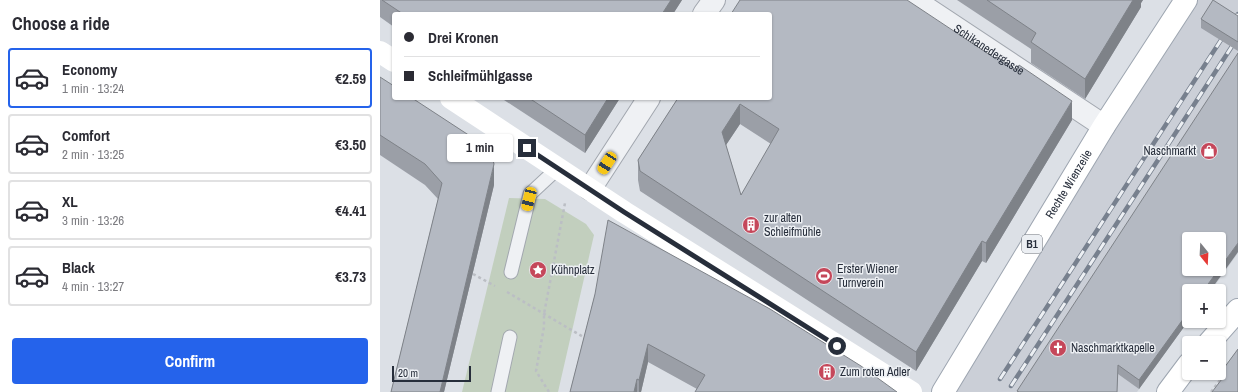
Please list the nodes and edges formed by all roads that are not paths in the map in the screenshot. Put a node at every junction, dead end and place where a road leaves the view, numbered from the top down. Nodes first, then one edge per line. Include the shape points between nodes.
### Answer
1 (714, 0) edge
2 (914, 0) edge
3 (1186, 0) edge
4 (705, 12) edge
5 (380, 52) edge
6 (392, 60) edge
7 (454, 100) edge
8 (648, 100) edge
9 (1104, 126) junction
10 (564, 172) junction
11 (590, 189) junction
12 (511, 272) dead end
13 (1238, 310) edge
14 (1215, 336) edge
15 (510, 337) dead end
16 (1182, 373) edge
17 (498, 392) edge
18 (911, 392) edge
19 (943, 392) edge
20 (1168, 392) edge

1 - 4 street
2 - 9 street, Schikanedergasse
3 - 9 street, Rechte Wienzeile / B1
5 - 6 street
7 - 10 street
8 - 11 street
9 - 19 street, Rechte Wienzeile / B1
10 - 11 street
10 - 12 lane via 530,194
11 - 18 street
13 - 14 street
15 - 17 lane
16 - 20 street

